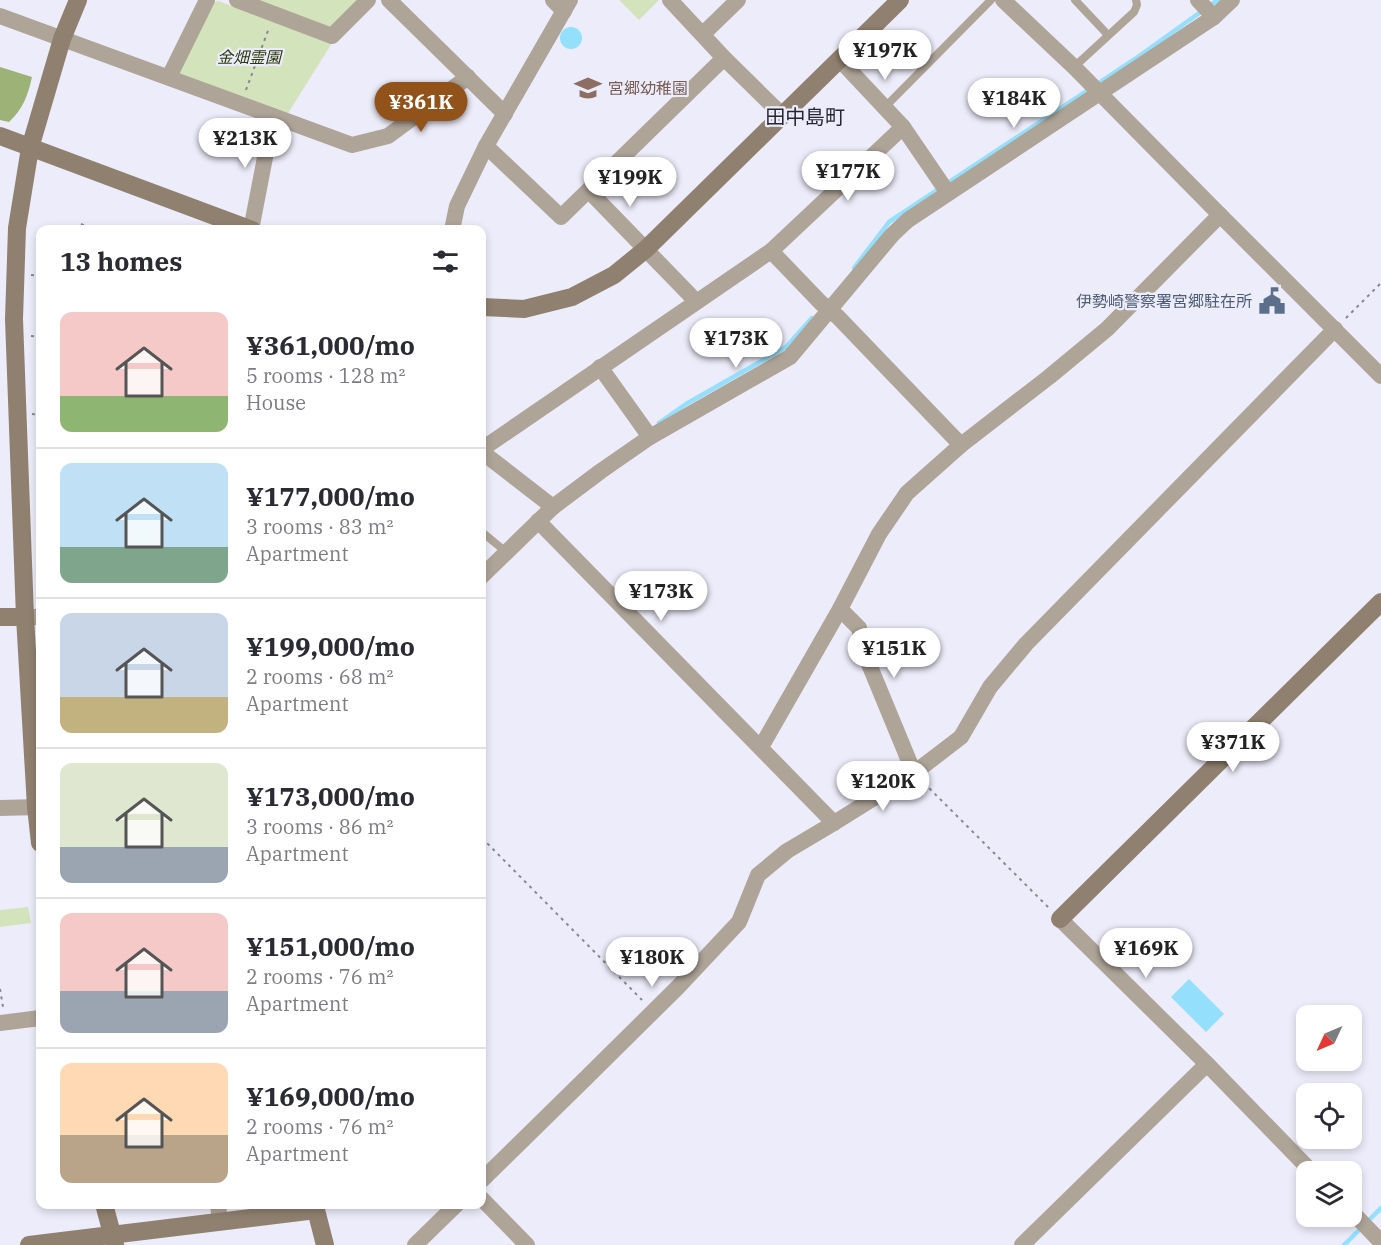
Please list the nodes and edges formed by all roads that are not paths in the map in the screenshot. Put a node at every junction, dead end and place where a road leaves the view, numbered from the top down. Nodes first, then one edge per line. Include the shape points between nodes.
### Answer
1 (78, 0) edge
2 (207, 0) edge
3 (237, 0) edge
4 (368, 0) edge
5 (389, 0) edge
6 (670, 0) edge
7 (738, 0) edge
8 (900, 0) edge
9 (991, 0) edge
10 (1003, 0) edge
11 (1075, 0) edge
12 (1136, 0) edge
13 (1198, 0) edge
14 (1232, 0) edge
15 (562, 4) edge
16 (0, 16) edge
17 (1214, 17) junction
18 (703, 34) junction
19 (1108, 35) junction
20 (62, 39) junction
21 (724, 58) junction
22 (840, 60) junction
23 (1074, 67) junction
24 (169, 77) junction
25 (468, 77) junction
26 (1100, 93) junction
27 (885, 106) junction
28 (505, 114) junction
29 (782, 115) junction
30 (273, 116) junction
31 (903, 127) junction
32 (0, 136) edge
33 (486, 146) junction
34 (30, 148) junction
35 (589, 191) junction
36 (948, 193) junction
37 (1220, 215) junction
38 (241, 225) edge
39 (253, 225) edge
40 (453, 225) edge
41 (646, 249) junction
42 (771, 251) junction
43 (695, 302) junction
44 (486, 306) edge
45 (830, 310) junction
46 (7, 319) edge
47 (1335, 329) junction
48 (600, 367) junction
49 (1381, 376) edge
50 (650, 437) junction
51 (961, 445) junction
52 (486, 447) edge
53 (486, 455) edge
54 (552, 507) junction
55 (538, 521) junction
56 (486, 535) edge
57 (506, 552) junction
58 (486, 572) edge
59 (1381, 602) edge
60 (840, 609) junction
61 (0, 617) edge
62 (33, 617) edge
63 (36, 720) edge
64 (761, 747) junction
65 (914, 772) junction
66 (36, 807) edge
67 (0, 808) edge
68 (834, 823) junction
69 (1060, 919) joint
70 (36, 1019) edge
71 (3, 1023) edge
72 (1207, 1064) junction
73 (1301, 1161) edge
74 (486, 1176) edge
75 (486, 1203) edge
76 (105, 1209) edge
77 (284, 1209) edge
78 (316, 1209) edge
79 (452, 1209) edge
80 (219, 1213) edge
81 (1362, 1222) edge
82 (114, 1240) edge
83 (1381, 1242) edge
84 (29, 1245) edge
85 (325, 1245) edge
86 (415, 1245) edge
87 (527, 1245) edge
88 (1022, 1245) edge

1 - 20 street
2 - 24 street
3 - 4 street via 332,36
5 - 25 street
6 - 18 street
7 - 18 street
8 - 22 street
9 - 27 lane
10 - 23 street
11 - 19 lane
12 - 19 lane via 1134,12
13 - 17 street
14 - 17 street
15 - 28 street
16 - 20 street
17 - 26 street
18 - 21 street
19 - 23 lane
20 - 24 street
20 - 34 street
21 - 29 street
21 - 35 street
22 - 27 street
22 - 29 street
23 - 26 street
24 - 30 street
25 - 28 street
25 - 30 street via 388,136 352,145
26 - 36 street
26 - 37 street
27 - 31 street
28 - 33 street
29 - 41 street
30 - 39 street
31 - 36 street
31 - 42 street
32 - 34 street
33 - 35 street via 561,218
33 - 40 street via 457,206
34 - 38 street
34 - 46 street
35 - 41 street
36 - 45 street via 898,228
37 - 47 street
37 - 51 street via 1107,329
41 - 43 street
41 - 44 street via 614,275 572,297 524,309
42 - 43 street
42 - 45 street
43 - 48 street
45 - 50 street via 790,357
45 - 51 street
46 - 62 street
47 - 49 street
47 - 65 street via 1026,644 990,687 961,737
48 - 50 street
48 - 52 street
50 - 54 street
51 - 60 street via 906,493 879,534
53 - 54 street
54 - 55 street
55 - 57 street
55 - 64 street
56 - 57 lane
57 - 58 street
59 - 69 street
60 - 64 street
60 - 65 street via 859,628 864,652
61 - 62 street
62 - 63 street
64 - 68 street
65 - 68 street
66 - 67 street
68 - 74 street via 787,851 758,875 739,922
69 - 72 street
70 - 71 street
72 - 73 street
72 - 88 street
75 - 87 street
76 - 82 street
77 - 80 street
78 - 85 street
79 - 86 street
80 - 82 street
81 - 83 street
82 - 84 street

